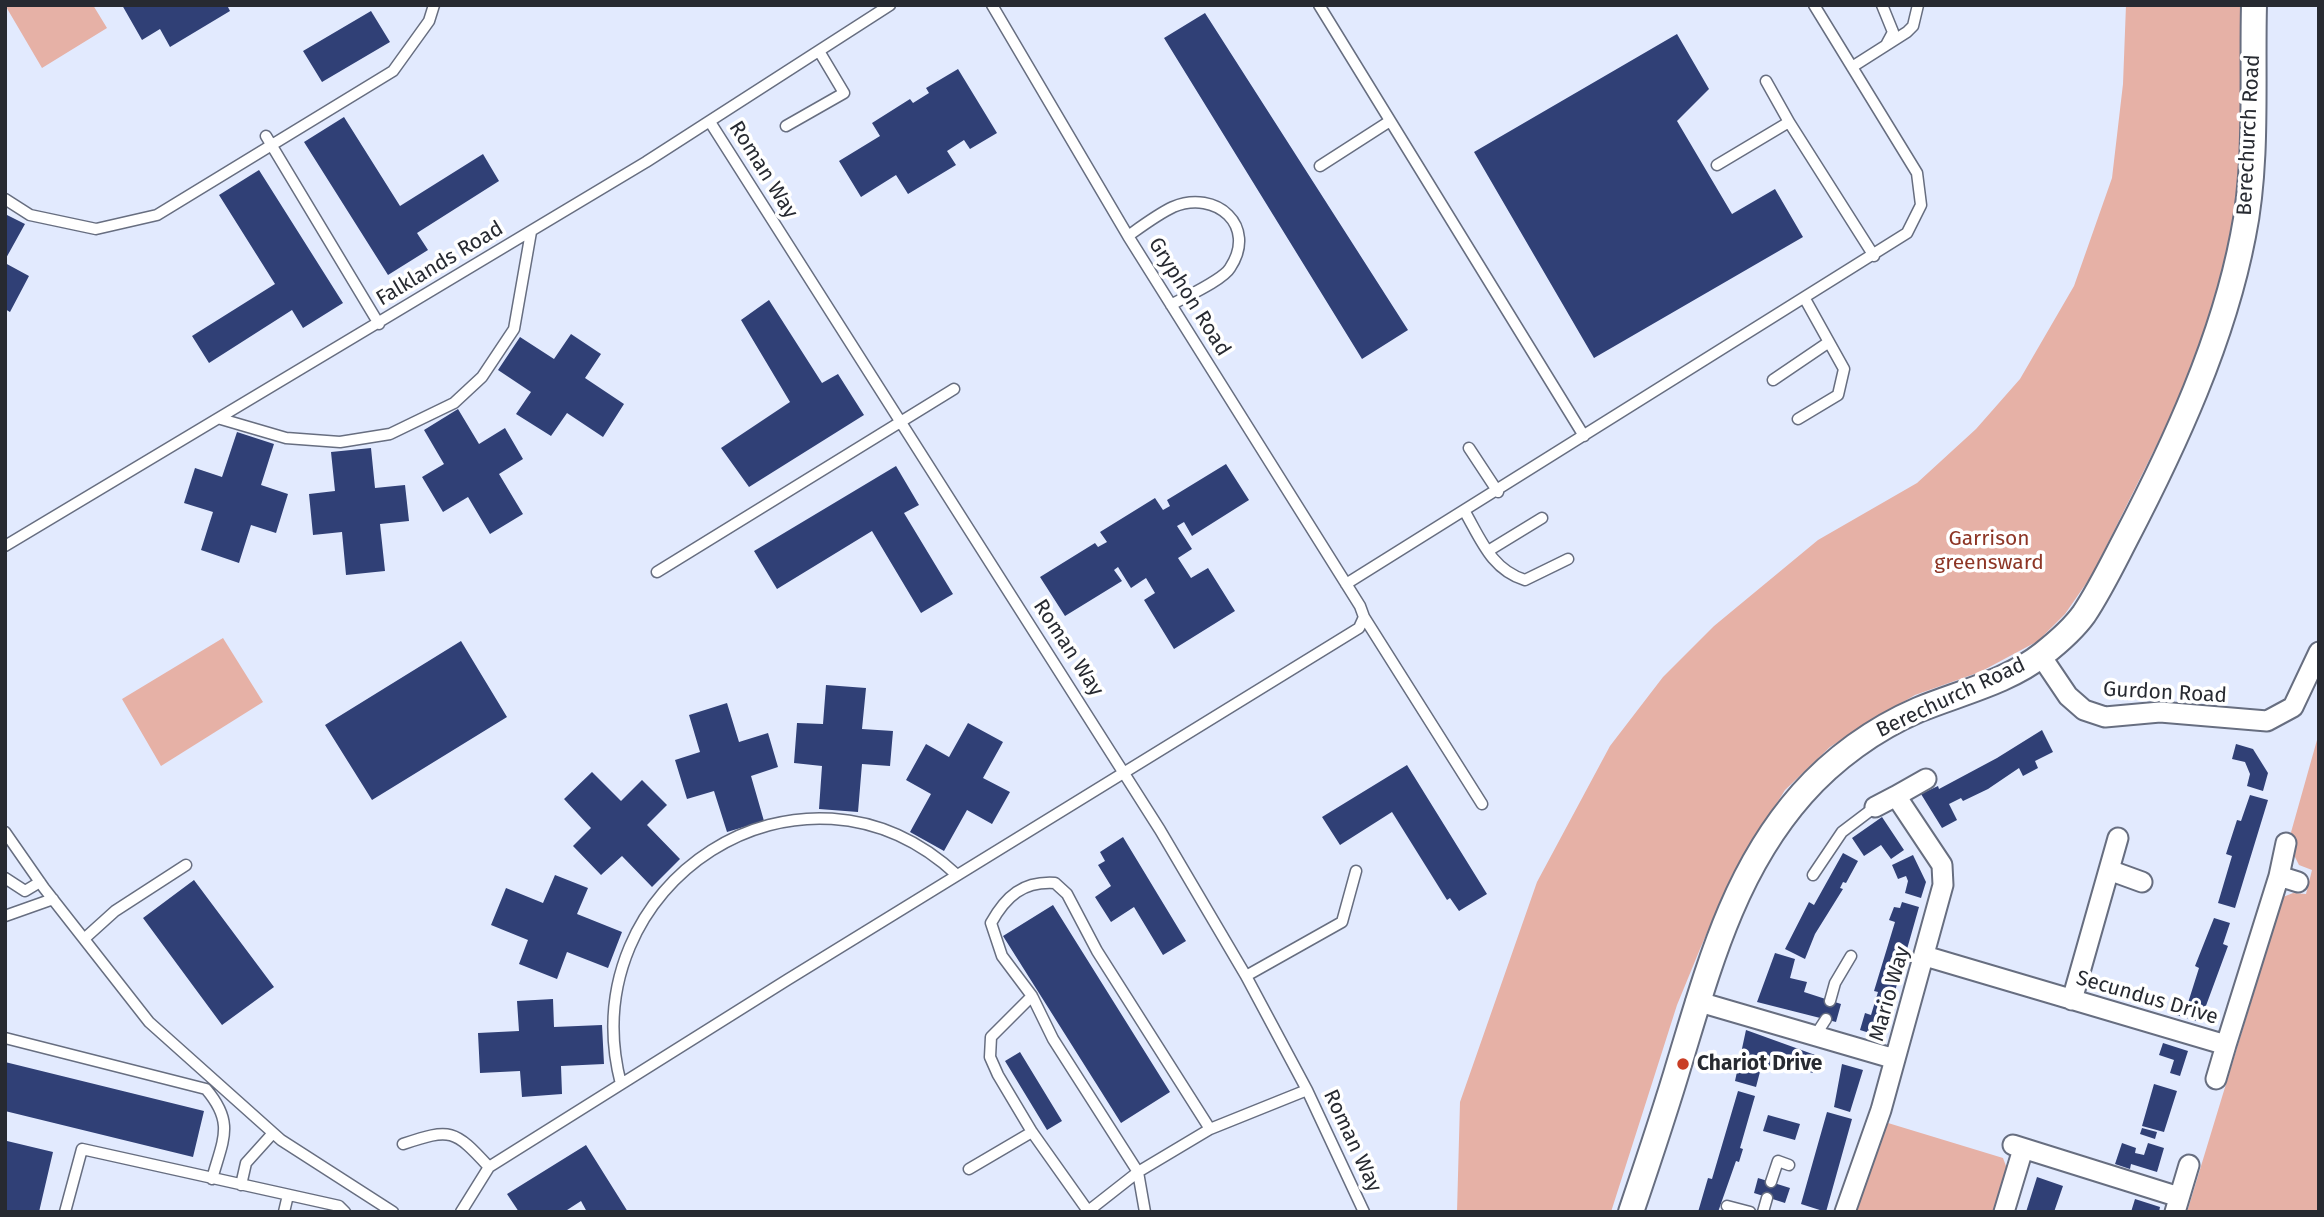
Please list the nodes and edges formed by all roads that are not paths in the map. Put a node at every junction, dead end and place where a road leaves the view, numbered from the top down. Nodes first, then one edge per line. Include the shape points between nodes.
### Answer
1 (434, 5) edge
2 (890, 5) edge
3 (992, 5) edge
4 (1319, 5) edge
5 (1814, 5) edge
6 (1882, 5) edge
7 (1918, 5) edge
8 (2254, 5) edge
9 (1886, 46) junction
10 (820, 51) junction
11 (1852, 67) junction
12 (1766, 81) dead end
13 (1390, 121) junction
14 (710, 122) junction
15 (1788, 122) junction
16 (786, 126) dead end
17 (269, 141) junction
18 (1320, 166) dead end
19 (1717, 166) dead end
20 (5, 199) edge
21 (531, 232) junction
22 (1128, 236) junction
23 (1874, 256) junction
24 (1805, 299) junction
25 (1171, 305) junction
26 (379, 324) junction
27 (1829, 342) junction
28 (1773, 380) dead end
29 (954, 389) dead end
30 (221, 419) junction
31 (1798, 419) dead end
32 (898, 421) junction
33 (1584, 436) junction
34 (1469, 447) dead end
35 (1498, 492) junction
36 (1465, 512) junction
37 (1542, 518) dead end
38 (5, 547) edge
39 (1488, 551) junction
40 (1568, 559) dead end
41 (657, 572) dead end
42 (1346, 584) junction
43 (1364, 617) junction
44 (2319, 652) edge
45 (2041, 656) junction
46 (1125, 772) junction
47 (1926, 779) dead end
48 (1896, 796) junction
49 (1482, 804) dead end
50 (1875, 807) joint
51 (5, 832) edge
52 (2118, 838) dead end
53 (2286, 843) dead end
54 (186, 865) dead end
55 (2109, 870) junction
56 (1356, 871) dead end
57 (1813, 875) dead end
58 (957, 876) junction
59 (5, 878) edge
60 (40, 882) junction
61 (2142, 882) dead end
62 (53, 899) junction
63 (5, 916) edge
64 (84, 939) junction
65 (1851, 956) dead end
66 (1925, 956) junction
67 (1247, 976) junction
68 (1032, 996) junction
69 (1696, 1000) junction
70 (2072, 1000) junction
71 (1830, 1001) dead end
72 (5, 1038) edge
73 (2226, 1045) junction
74 (1895, 1059) junction
75 (2216, 1079) dead end
76 (621, 1084) junction
77 (1307, 1090) junction
78 (1210, 1129) junction
79 (1032, 1132) junction
80 (272, 1133) junction
81 (403, 1144) dead end
82 (1790, 1165) dead end
83 (2189, 1165) dead end
84 (489, 1167) junction
85 (969, 1169) dead end
86 (1138, 1172) junction
87 (212, 1179) junction
88 (1771, 1182) dead end
89 (241, 1185) junction
90 (288, 1195) junction
91 (1767, 1198) dead end
92 (2177, 1204) edge
93 (1727, 1206) dead end
94 (1087, 1211) edge
95 (65, 1212) edge
96 (284, 1212) edge
97 (345, 1212) edge
98 (393, 1212) edge
99 (461, 1212) edge
100 (1145, 1212) edge
101 (1364, 1212) edge
102 (1631, 1212) edge
103 (1750, 1212) edge
104 (1763, 1212) edge
105 (1845, 1212) edge
106 (2004, 1212) edge

1 - 17 lane via 429,22 393,71
2 - 10 lane, Falklands Road
3 - 22 lane, Gryphon Road
4 - 13 lane
5 - 11 lane
6 - 9 lane via 1894,32
7 - 9 lane via 1913,26
8 - 45 street, Berechurch Road via 2249,195 2243,237 2203,368 2163,463 2105,578 2082,617
9 - 11 lane
10 - 14 lane, Falklands Road
10 - 16 lane via 844,93
11 - 23 lane via 1917,173 1920,194 1921,205 1907,233
12 - 15 lane
13 - 18 lane
13 - 33 lane
14 - 21 lane, Falklands Road
14 - 32 lane, Roman Way
15 - 19 lane
15 - 23 lane
17 - 20 lane via 157,215 96,229 30,215
17 - 26 lane
21 - 26 lane, Falklands Road
21 - 30 lane via 514,329 482,377 454,403 390,434 340,442 286,438
22 - 25 lane, Gryphon Road
22 - 25 lane via 1174,206 1207,201 1222,208 1238,226 1239,246 1230,270
23 - 24 lane
24 - 27 lane
24 - 33 lane
25 - 42 lane, Gryphon Road
26 - 30 lane, Falklands Road
27 - 28 lane
27 - 31 lane via 1844,369 1838,395
29 - 32 lane
30 - 38 lane, Falklands Road
32 - 41 lane
32 - 46 lane, Roman Way
33 - 35 lane
34 - 35 lane
35 - 36 lane
36 - 39 lane
36 - 42 lane
37 - 39 lane
39 - 40 lane via 1507,575 1525,580
42 - 43 lane, Gryphon Road
43 - 46 lane via 1359,628
43 - 49 lane
44 - 45 street, Gurdon Road via 2293,707 2267,721 2160,712 2105,717 2084,710 2068,696
45 - 69 street, Berechurch Road via 1916,711 1835,760 1801,795 1756,860 1722,930
46 - 58 lane
46 - 67 lane, Roman Way
47 - 48 street
48 - 50 street
48 - 66 street, Mario Way via 1942,865 1942,885
50 - 57 lane via 1842,832
51 - 60 lane
52 - 55 street
53 - 73 street, Secundus Drive via 2288,879
54 - 64 lane via 115,911
55 - 61 street
55 - 70 street
56 - 67 lane via 1342,922
58 - 76 lane
58 - 76 lane via 937,857 891,832 844,819 800,820 754,829 713,848 687,866 652,904 626,950 615,995 615,1061
59 - 60 lane via 25,891
60 - 62 lane
62 - 63 lane
62 - 64 lane
64 - 80 lane via 149,1022
65 - 71 lane
66 - 70 street, Secundus Drive
66 - 74 street, Mario Way
67 - 77 lane, Roman Way
68 - 78 lane via 1002,956 991,923 1004,900 1034,882 1055,883 1067,894 1097,951
68 - 79 lane via 991,1037 990,1057
68 - 86 lane via 1053,1039
69 - 74 street via 1820,1027
69 - 102 street, Berechurch Road
70 - 73 street, Secundus Drive
72 - 87 lane via 206,1089 221,1106 226,1127
73 - 75 street
74 - 105 street, Mario Way
76 - 84 lane
77 - 78 lane
77 - 101 lane, Roman Way
78 - 86 lane
79 - 85 lane
79 - 94 lane
80 - 89 lane via 246,1163
80 - 98 lane
81 - 84 lane via 448,1133 459,1137
82 - 88 lane via 1778,1161
83 - 92 street
84 - 99 lane
86 - 94 lane
86 - 100 lane
87 - 89 lane
87 - 95 lane via 82,1149
89 - 90 lane
90 - 96 lane
90 - 97 lane via 339,1206
91 - 104 lane
92 - 106 street via 2018,1147
93 - 103 lane

